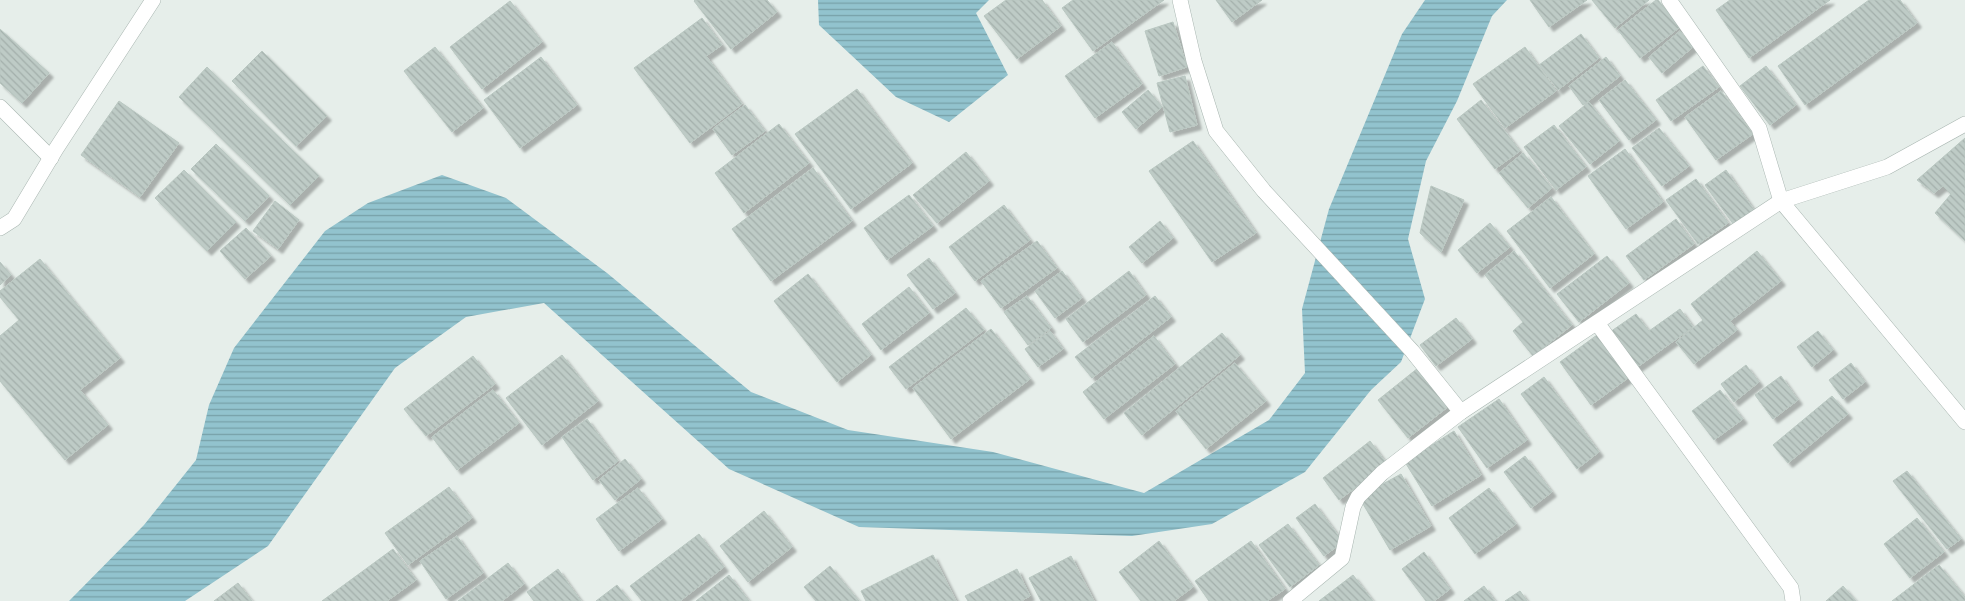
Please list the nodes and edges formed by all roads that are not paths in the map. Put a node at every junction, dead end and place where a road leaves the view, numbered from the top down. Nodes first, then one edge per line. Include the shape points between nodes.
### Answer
1 (152, 0) edge
2 (1180, 0) edge
3 (1669, 0) edge
4 (0, 108) edge
5 (1965, 124) edge
6 (51, 158) junction
7 (1781, 201) junction
8 (0, 228) edge
9 (1597, 323) junction
10 (1461, 412) junction
11 (1965, 422) edge
12 (1290, 601) edge
13 (1793, 601) edge

1 - 6 street
2 - 10 street via 1194,61 1216,131 1264,191 1412,351
3 - 7 street via 1759,128
4 - 6 street
5 - 7 street via 1887,167
6 - 8 street via 14,219
7 - 9 street
7 - 11 street
9 - 10 street
9 - 13 street via 1791,588
10 - 12 street via 1382,472 1358,497 1342,558

